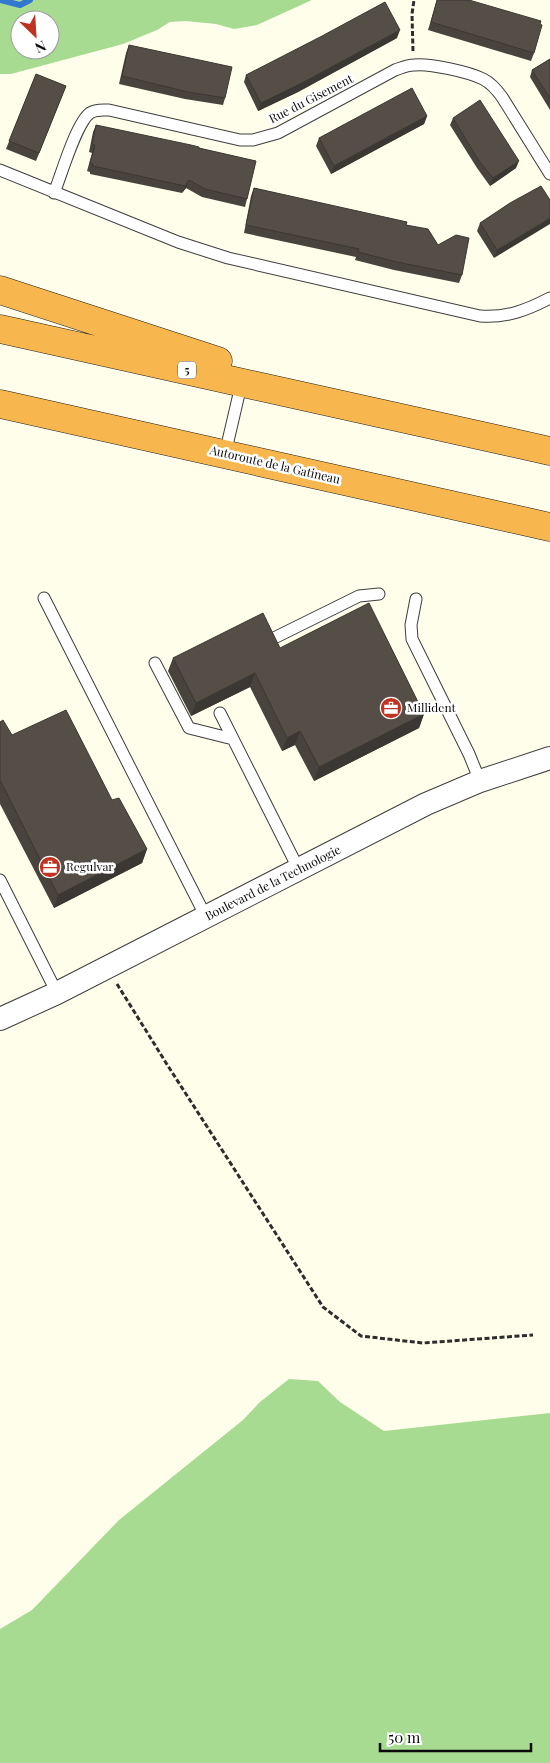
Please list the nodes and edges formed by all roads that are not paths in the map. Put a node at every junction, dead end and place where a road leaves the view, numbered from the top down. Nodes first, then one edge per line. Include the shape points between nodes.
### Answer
1 (0, 170) edge
2 (550, 174) edge
3 (54, 193) junction
4 (0, 290) edge
5 (550, 298) edge
6 (0, 329) edge
7 (243, 376) junction
8 (0, 404) edge
9 (550, 451) edge
10 (225, 454) junction
11 (550, 526) edge
12 (379, 594) dead end
13 (44, 598) dead end
14 (416, 598) dead end
15 (274, 638) edge
16 (155, 663) dead end
17 (220, 713) dead end
18 (233, 739) junction
19 (550, 758) edge
20 (480, 781) junction
21 (299, 870) junction
22 (0, 880) edge
23 (206, 917) junction
24 (56, 993) junction
25 (0, 1019) edge

1 - 3 lane
2 - 3 lane, Rue du Gisement via 493,86 470,74 413,65 395,70 278,133 253,140 240,140 109,110 92,112 81,123
3 - 5 lane via 178,242 228,258 480,316 529,309
4 - 7 highway
6 - 7 highway, 5
7 - 9 highway via 373,412
7 - 10 lane
8 - 10 highway, Autoroute de la Gatineau
10 - 11 highway, Autoroute de la Gatineau
12 - 15 lane via 359,596
13 - 23 lane
14 - 20 lane via 412,639
16 - 18 lane via 189,728
17 - 18 lane
18 - 21 lane
19 - 20 street, Boulevard de la Technologie
20 - 21 street, Boulevard de la Technologie via 426,804
21 - 23 street, Boulevard de la Technologie
22 - 24 lane
23 - 24 street, Boulevard de la Technologie
24 - 25 street, Boulevard de la Technologie

